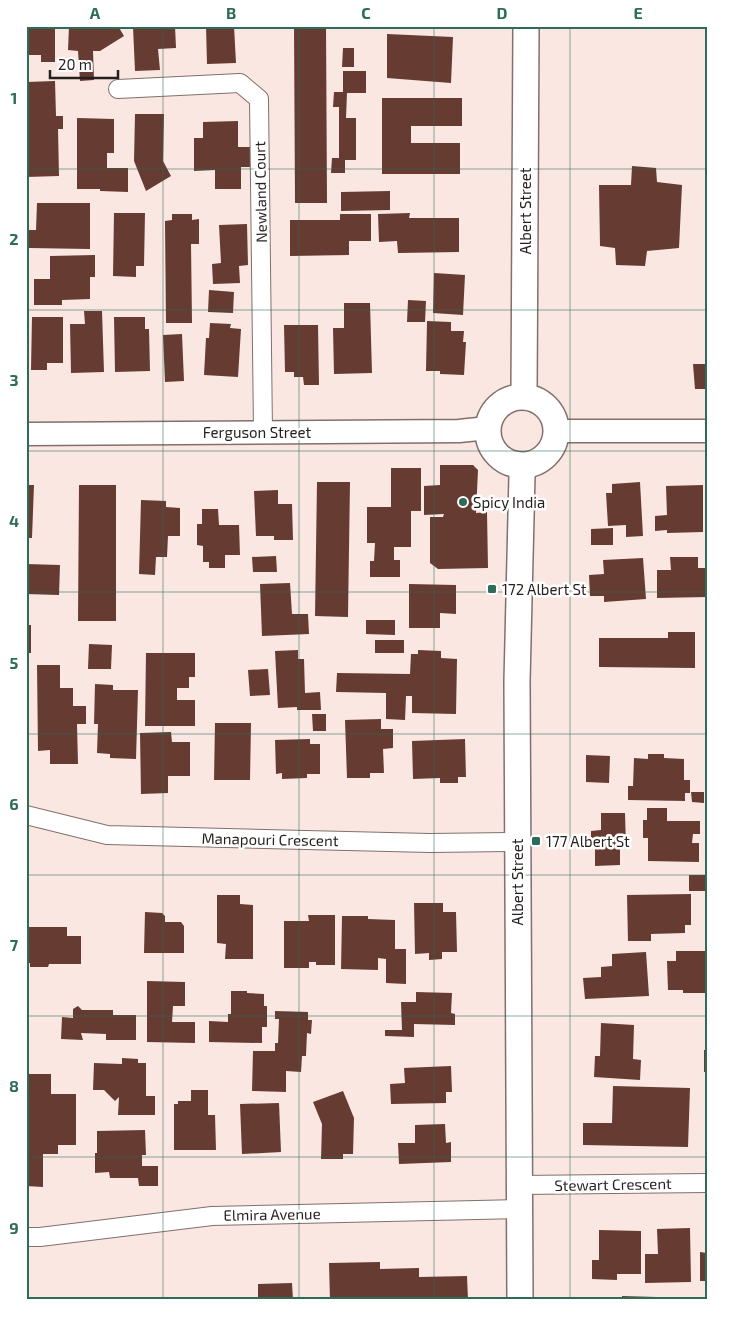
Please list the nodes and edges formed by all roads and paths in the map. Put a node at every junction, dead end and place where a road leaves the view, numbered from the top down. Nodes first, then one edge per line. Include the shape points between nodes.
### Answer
1 (526, 26) edge
2 (118, 89) dead end
3 (524, 397) junction
4 (488, 428) junction
5 (557, 431) junction
6 (707, 431) edge
7 (263, 432) junction
8 (26, 434) edge
9 (525, 466) junction
10 (26, 815) edge
11 (517, 842) junction
12 (707, 1183) edge
13 (519, 1197) junction
14 (26, 1237) edge
15 (520, 1300) edge

1 - 3 main road, Albert Street
2 - 7 street, Newland Court via 240,83 259,99
3 - 4 main road via 502,402 492,414
3 - 5 main road via 545,405 554,417
4 - 7 street, Ferguson Street
4 - 9 main road via 495,452 508,462
5 - 6 street
5 - 9 main road via 550,452
7 - 8 street, Ferguson Street
9 - 11 main road, Albert Street via 522,476 517,680
10 - 11 street, Manapouri Crescent via 107,835
11 - 13 main road, Albert Street
12 - 13 street, Stewart Crescent
13 - 14 street, Elmira Avenue via 212,1216
13 - 15 main road, Albert Street

